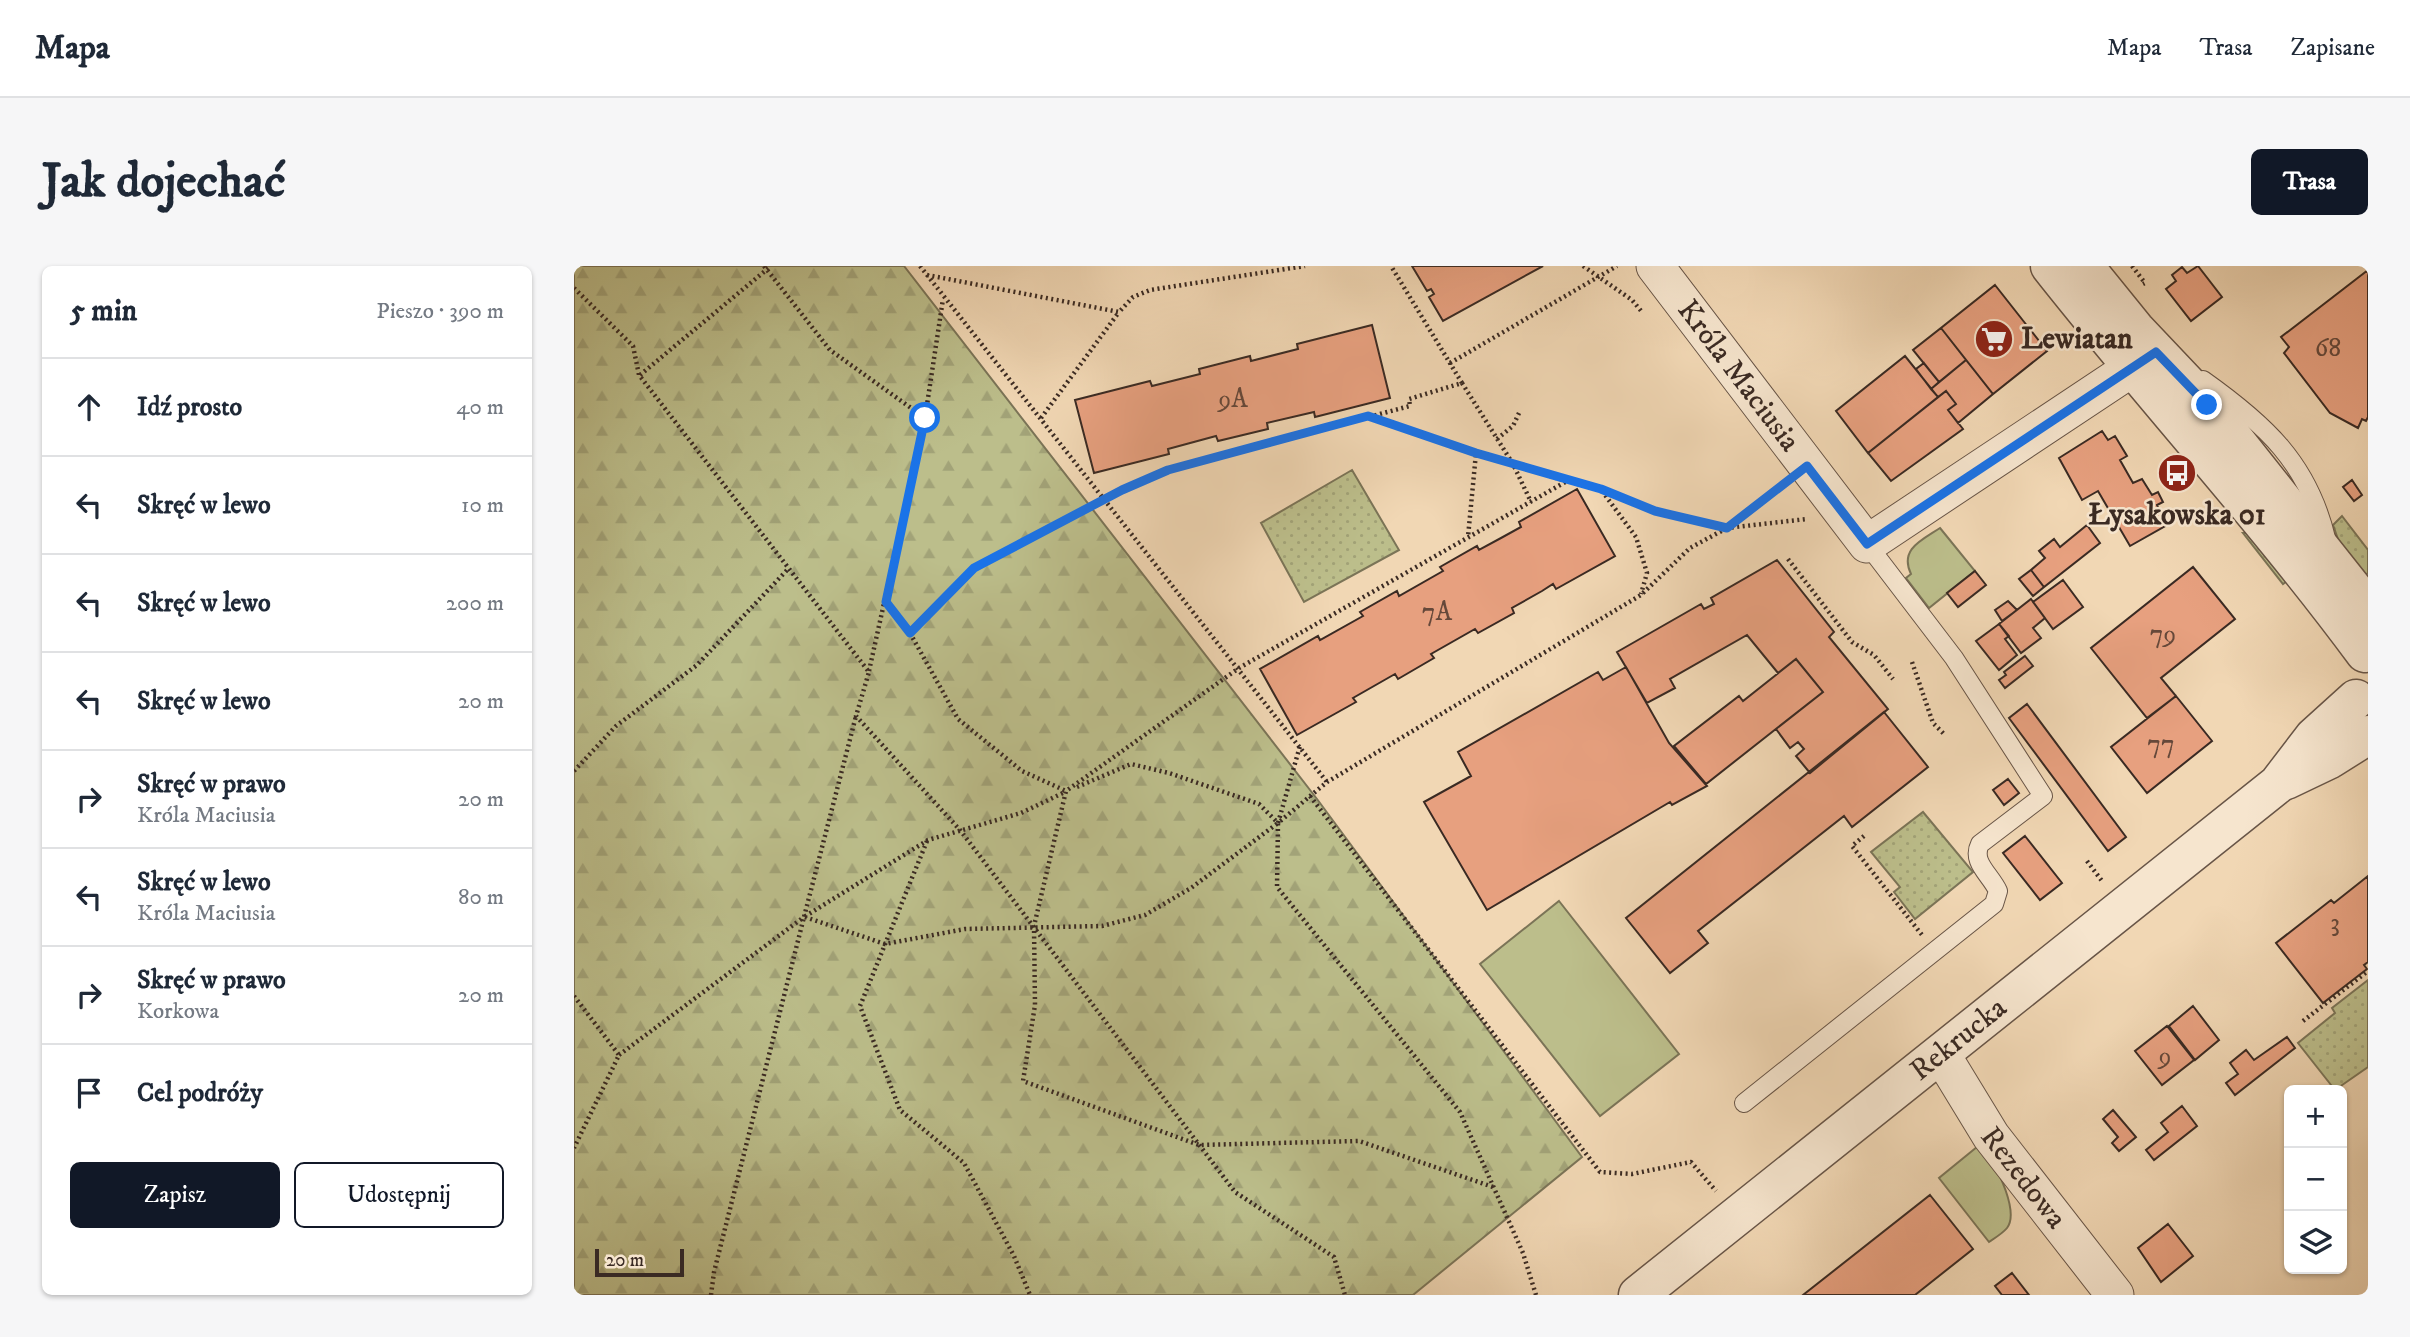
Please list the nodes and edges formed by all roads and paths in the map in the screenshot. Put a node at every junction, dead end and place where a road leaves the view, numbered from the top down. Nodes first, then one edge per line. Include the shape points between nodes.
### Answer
1 (771, 266) edge
2 (920, 266) edge
3 (1305, 266) edge
4 (1391, 266) edge
5 (1583, 266) edge
6 (1617, 266) edge
7 (1655, 266) edge
8 (2050, 266) edge
9 (2084, 266) edge
10 (765, 268) edge
11 (927, 275) junction
12 (1598, 278) junction
13 (574, 288) edge
14 (944, 298) junction
15 (1119, 312) junction
16 (1642, 312) dead end
17 (2144, 361) junction
18 (1450, 363) junction
19 (639, 375) junction
20 (1462, 383) junction
21 (1519, 413) dead end
22 (1368, 416) junction
23 (925, 418) junction
24 (1041, 418) junction
25 (1497, 439) junction
26 (1476, 453) junction
27 (1513, 464) junction
28 (1807, 466) junction
29 (1567, 481) junction
30 (1601, 489) junction
31 (1105, 501) junction
32 (1531, 502) junction
33 (1817, 514) dead end
34 (1727, 528) junction
35 (1468, 537) junction
36 (1867, 544) junction
37 (1788, 559) dead end
38 (789, 568) junction
39 (1641, 595) junction
40 (886, 602) junction
41 (2368, 608) edge
42 (910, 633) junction
43 (2366, 651) edge
44 (1912, 662) dead end
45 (1240, 668) junction
46 (869, 672) junction
47 (1893, 678) dead end
48 (2362, 710) edge
49 (856, 716) junction
50 (1944, 734) dead end
51 (2368, 735) edge
52 (1300, 746) junction
53 (574, 771) edge
54 (1328, 782) junction
55 (2278, 784) junction
56 (1066, 791) junction
57 (1310, 796) junction
58 (1278, 823) junction
59 (960, 830) junction
60 (1864, 836) dead end
61 (928, 840) junction
62 (2087, 861) dead end
63 (2102, 881) dead end
64 (804, 917) junction
65 (1912, 922) dead end
66 (1034, 926) junction
67 (885, 944) junction
68 (2368, 971) edge
69 (574, 996) edge
70 (2303, 1021) dead end
71 (1941, 1054) junction
72 (619, 1055) junction
73 (1744, 1103) dead end
74 (1199, 1145) junction
75 (574, 1148) edge
76 (1493, 1188) junction
77 (1715, 1190) dead end
78 (711, 1295) edge
79 (1030, 1295) edge
80 (1345, 1295) edge
81 (1536, 1295) edge
82 (1638, 1295) edge
83 (2115, 1295) edge

1 - 10 path
2 - 11 path
3 - 15 path via 1150,290 1133,297
4 - 18 path
5 - 12 path
6 - 12 path
7 - 28 street, Króla Maciusia
8 - 17 street
9 - 17 street
10 - 19 path
10 - 23 path via 830,350
11 - 14 path
11 - 15 path
12 - 16 path
12 - 18 path
13 - 19 path via 633,346
14 - 23 path
14 - 24 path
15 - 24 path
17 - 36 street
17 - 41 street via 2207,405
17 - 43 street via 2203,447
18 - 20 path
19 - 38 path
20 - 22 path via 1409,399 1410,406
20 - 25 path
21 - 25 path via 1513,426
22 - 26 path
22 - 31 path via 1168,470
23 - 40 path
24 - 31 path
25 - 27 path
26 - 27 path
26 - 35 path
27 - 29 path
27 - 32 path
28 - 34 path
28 - 36 street, Króla Maciusia
29 - 30 path
29 - 32 path
30 - 34 path via 1655,511
30 - 39 path via 1636,537 1647,573
31 - 42 path via 974,568
31 - 45 path
32 - 35 path
33 - 34 path via 1804,521
34 - 39 path via 1690,548
35 - 45 path
36 - 73 lane via 1954,658 2043,796 1977,850 1978,861 1998,891 1994,904
37 - 47 path via 1852,642 1874,655
38 - 46 path
38 - 53 path via 697,665 616,726
39 - 54 path
40 - 42 path
40 - 46 path
42 - 56 path via 958,719 1022,771
43 - 48 street via 2355,675
44 - 50 path via 1933,723
45 - 52 path
45 - 56 path
46 - 49 path
48 - 55 street, Rekrucka via 2314,737
49 - 59 path
49 - 64 path
51 - 55 street, Rekrucka
52 - 54 path
52 - 58 path
54 - 57 path
55 - 71 street, Rekrucka
56 - 58 path via 1131,764 1259,804
56 - 59 path via 1021,813
56 - 66 path
57 - 58 path
57 - 77 path via 1600,1172 1633,1174 1691,1162
58 - 66 path via 1191,888 1145,915 1102,926
58 - 76 path via 1277,887 1460,1112
59 - 61 path
59 - 66 path
60 - 65 path via 1852,846
61 - 64 path
61 - 67 path
62 - 63 path
64 - 67 path
64 - 72 path
64 - 78 path
66 - 67 path via 965,929
66 - 74 path
66 - 74 path via 1035,1005 1023,1082
67 - 79 path via 860,1006 900,1110 964,1163
68 - 70 path
69 - 72 path
71 - 82 street, Rekrucka
71 - 83 street, Rezedowa via 1991,1136
72 - 75 path
74 - 76 path via 1359,1141
74 - 80 path via 1235,1192 1334,1257
76 - 81 path via 1524,1253

